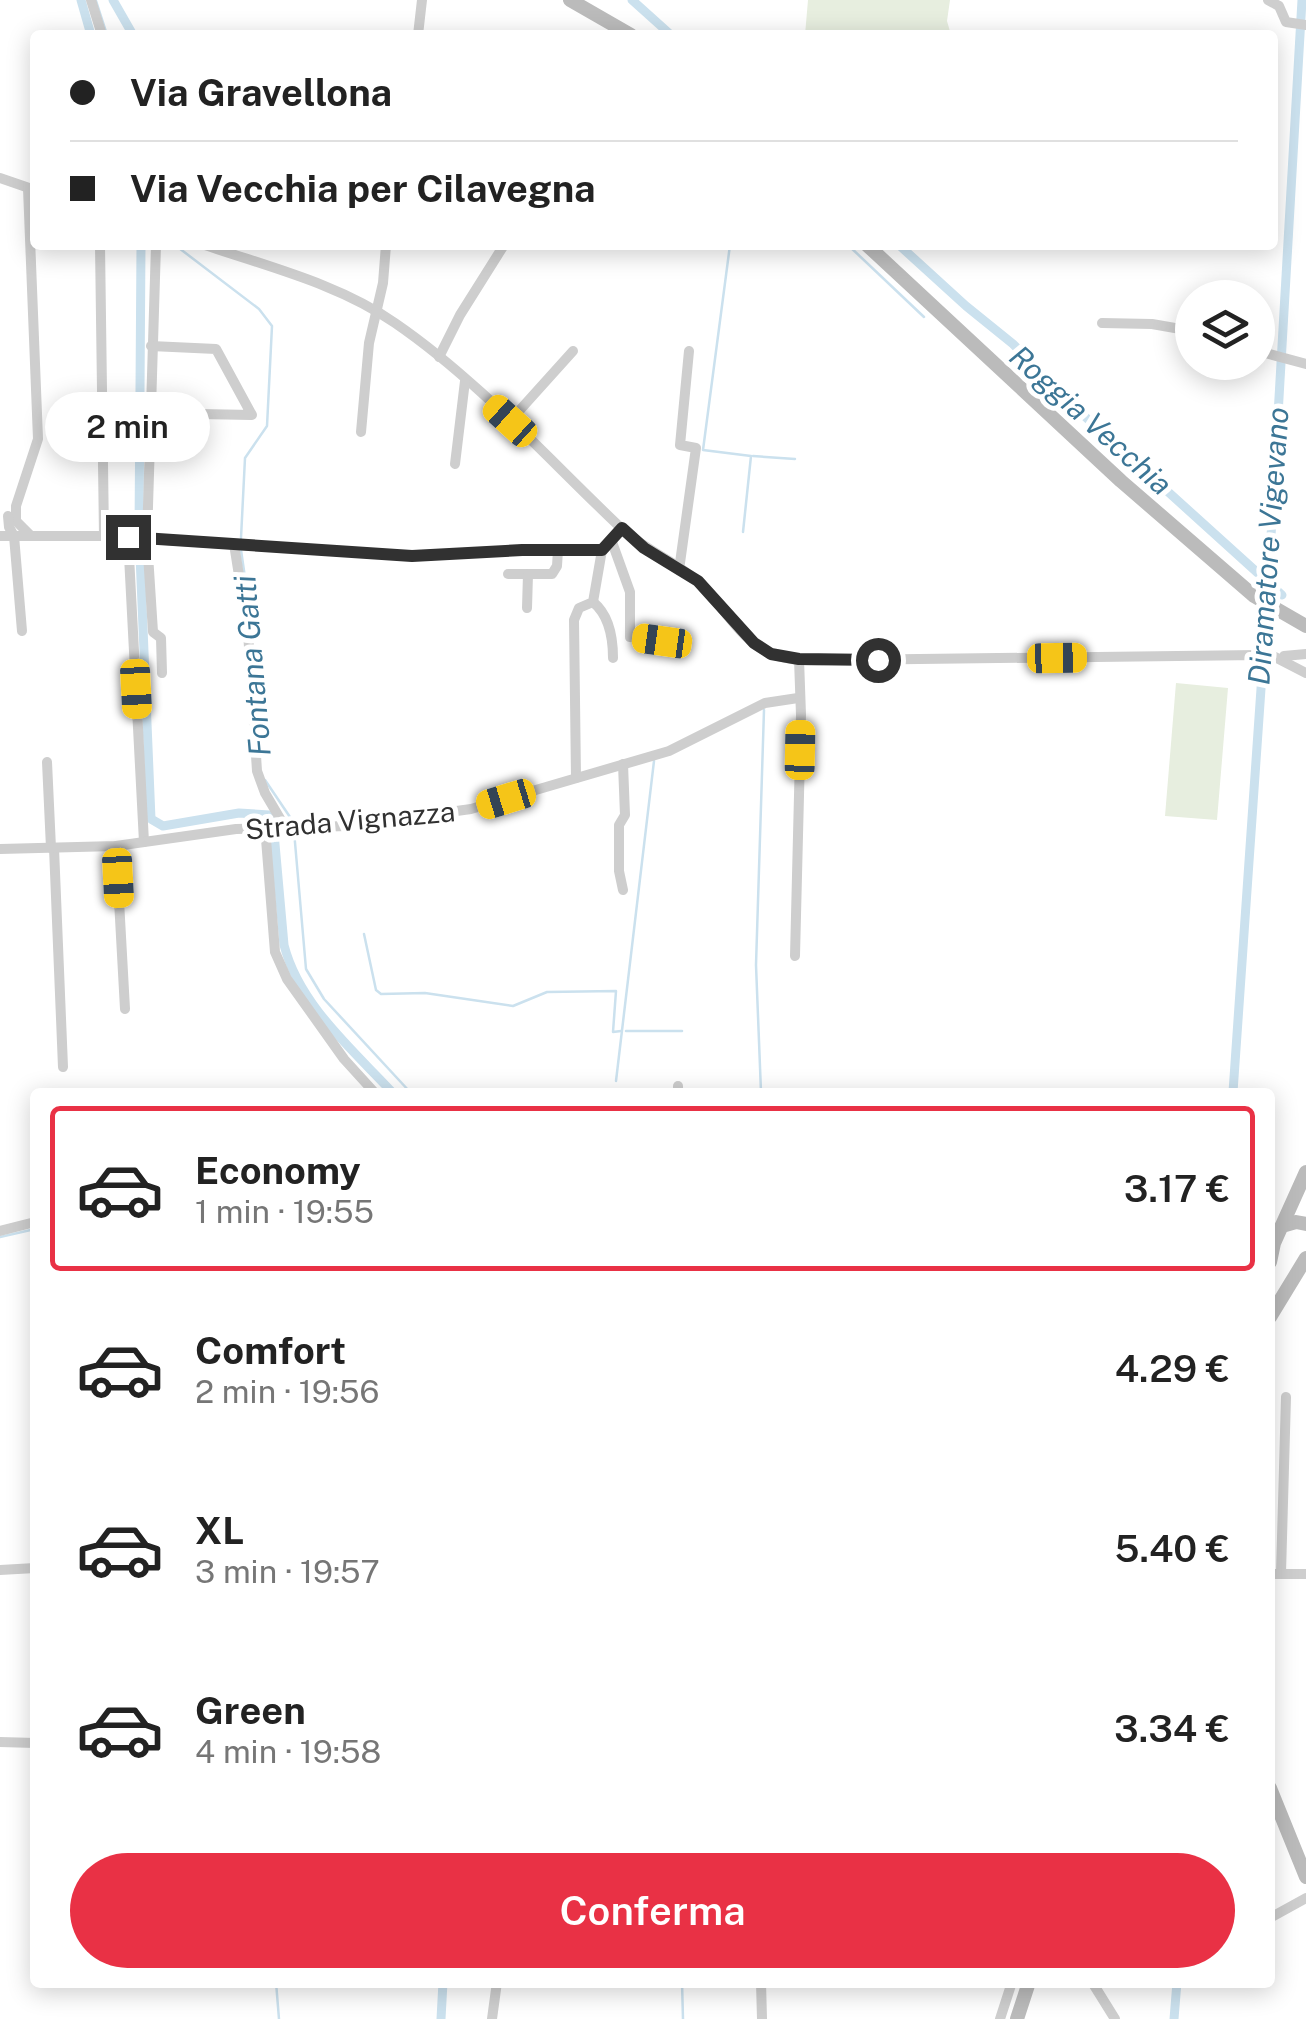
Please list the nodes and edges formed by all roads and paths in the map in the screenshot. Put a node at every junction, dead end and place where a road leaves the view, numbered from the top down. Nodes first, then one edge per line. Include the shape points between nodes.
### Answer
1 (91, 0) edge
2 (422, 0) edge
3 (570, 0) edge
4 (1268, 0) edge
5 (1300, 25) edge
6 (100, 30) edge
7 (419, 30) edge
8 (622, 30) edge
9 (0, 178) edge
10 (30, 188) edge
11 (30, 245) edge
12 (100, 250) edge
13 (156, 250) edge
14 (220, 250) edge
15 (386, 250) edge
16 (501, 250) edge
17 (872, 250) edge
18 (376, 310) junction
19 (1102, 323) dead end
20 (1175, 328) edge
21 (151, 346) junction
22 (572, 351) dead end
23 (689, 351) dead end
24 (439, 357) junction
25 (1275, 357) edge
26 (1306, 364) edge
27 (465, 381) junction
28 (148, 413) junction
29 (510, 421) junction
30 (361, 432) dead end
31 (455, 464) dead end
32 (8, 515) edge
33 (622, 528) junction
34 (0, 536) edge
35 (14, 536) junction
36 (31, 536) junction
37 (104, 536) junction
38 (129, 537) junction
39 (146, 538) junction
40 (612, 542) junction
41 (234, 544) junction
42 (558, 550) junction
43 (602, 550) junction
44 (678, 570) junction
45 (508, 574) dead end
46 (528, 574) junction
47 (593, 602) junction
48 (526, 608) dead end
49 (1282, 612) junction
50 (1306, 616) edge
51 (1306, 626) edge
52 (22, 632) dead end
53 (662, 641) dead end
54 (1306, 654) edge
55 (1273, 656) junction
56 (613, 658) dead end
57 (799, 659) junction
58 (162, 673) dead end
59 (1306, 673) edge
60 (798, 698) junction
61 (46, 762) dead end
62 (623, 764) junction
63 (576, 778) junction
64 (280, 828) junction
65 (144, 842) junction
66 (116, 846) junction
67 (52, 848) junction
68 (2, 850) edge
69 (623, 890) dead end
70 (795, 956) dead end
71 (124, 1009) dead end
72 (63, 1067) dead end
73 (370, 1088) edge
74 (1306, 1172) edge
75 (30, 1223) edge
76 (1306, 1224) edge
77 (1282, 1226) junction
78 (0, 1231) edge
79 (1275, 1233) edge
80 (1275, 1241) edge
81 (1304, 1264) edge
82 (1275, 1266) edge
83 (1275, 1309) edge
84 (1286, 1398) dead end
85 (30, 1568) edge
86 (0, 1570) edge
87 (1275, 1573) edge
88 (1306, 1574) edge
89 (0, 1742) edge
90 (30, 1743) edge
91 (1275, 1800) edge
92 (1306, 1877) edge
93 (1306, 1898) edge
94 (1275, 1915) edge
95 (496, 1988) edge
96 (761, 1988) edge
97 (1010, 1988) edge
98 (1027, 1988) edge
99 (1096, 1988) edge
100 (492, 2019) edge
101 (762, 2019) edge
102 (1000, 2019) edge
103 (1016, 2019) edge
104 (1116, 2019) edge

1 - 6 street
2 - 7 street
3 - 8 main road
4 - 5 street via 1286,22
9 - 10 street
11 - 32 street via 38,438
12 - 37 street
13 - 21 street
14 - 18 street
15 - 18 street
16 - 24 street
17 - 49 main road via 1121,481 1254,596
18 - 24 street
18 - 30 street
19 - 20 street
21 - 28 street
21 - 28 street via 216,349 252,415
22 - 29 street
23 - 44 street via 680,445 696,448
24 - 27 street
25 - 26 street
27 - 29 street
27 - 31 street
28 - 39 street
29 - 33 street
32 - 35 street
32 - 36 street
33 - 40 street
33 - 44 street
34 - 35 street
35 - 36 street
35 - 52 street
36 - 37 street
37 - 38 street
38 - 39 street
38 - 65 street
39 - 41 street
39 - 58 street
40 - 43 street
40 - 53 street via 630,592 630,637
41 - 42 street via 412,556
41 - 64 street via 258,770
42 - 43 street
42 - 46 street via 552,574
43 - 47 street
44 - 57 street via 698,581 754,643
45 - 46 street
46 - 48 street
47 - 56 street via 608,622
47 - 63 street via 579,608 574,620
49 - 50 main road
49 - 51 main road
54 - 55 street
55 - 57 street
55 - 59 street
57 - 60 street
60 - 62 street, Strada Vignazza via 765,703 670,751
60 - 70 street
61 - 67 street
62 - 63 street, Strada Vignazza
62 - 69 street
63 - 64 street, Strada Vignazza via 471,810
64 - 65 street, Strada Vignazza
64 - 73 street via 266,838 275,952 286,980
65 - 66 street, Strada Vignazza
66 - 67 street, Strada Vignazza
66 - 71 street
67 - 68 street, Strada Vignazza
67 - 72 street
74 - 77 main road
75 - 78 street
76 - 77 main road
77 - 79 street
77 - 80 main road
81 - 82 main road
81 - 83 main road
84 - 87 street
85 - 86 street
87 - 88 street
89 - 90 street
91 - 92 main road
93 - 94 street
95 - 100 street
96 - 101 street
97 - 102 street
98 - 103 main road
99 - 104 street

